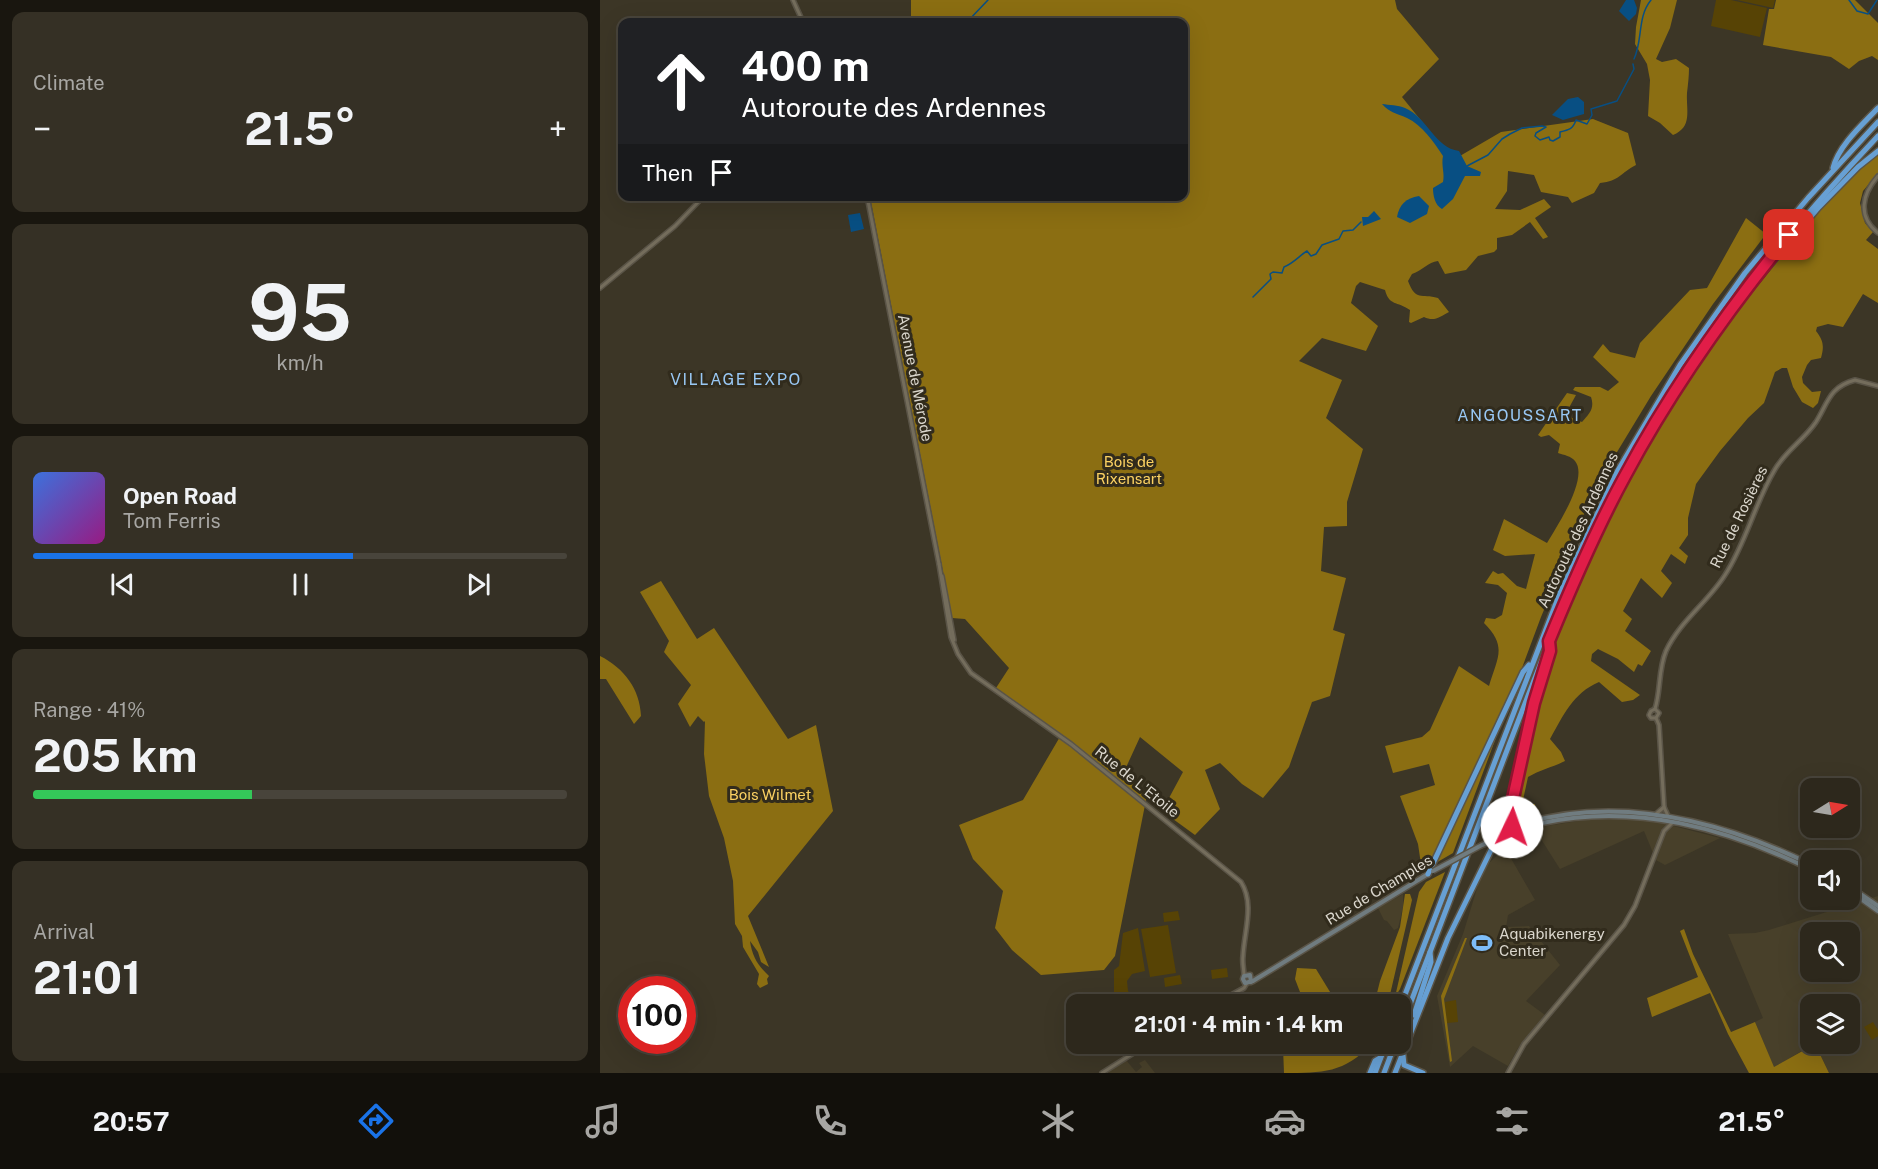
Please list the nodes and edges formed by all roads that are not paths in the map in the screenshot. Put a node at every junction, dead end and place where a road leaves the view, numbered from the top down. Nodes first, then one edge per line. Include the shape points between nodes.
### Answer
1 (793, 0) edge
2 (801, 18) edge
3 (1878, 108) edge
4 (1878, 122) edge
5 (1878, 136) edge
6 (1878, 151) edge
7 (1832, 171) junction
8 (1878, 176) edge
9 (699, 201) edge
10 (868, 201) edge
11 (1878, 233) edge
12 (1759, 271) junction
13 (600, 288) edge
14 (1878, 386) edge
15 (948, 616) joint
16 (1549, 641) junction
17 (1533, 659) junction
18 (1655, 709) junction
19 (1656, 718) junction
20 (1665, 807) junction
21 (1510, 816) junction
22 (1655, 816) junction
23 (1556, 818) junction
24 (1667, 818) junction
25 (1674, 821) junction
26 (1522, 823) junction
27 (1512, 827) junction
28 (1664, 831) junction
29 (1488, 843) junction
30 (1487, 857) junction
31 (1800, 860) edge
32 (1800, 865) edge
33 (1430, 873) junction
34 (1860, 896) edge
35 (1860, 897) edge
36 (1876, 905) edge
37 (1878, 911) edge
38 (1430, 951) junction
39 (1248, 975) junction
40 (1260, 976) junction
41 (1247, 982) junction
42 (1231, 994) edge
43 (1405, 994) edge
44 (1411, 1001) edge
45 (1411, 1024) edge
46 (1411, 1030) edge
47 (1132, 1054) edge
48 (1382, 1054) edge
49 (1391, 1054) edge
50 (1402, 1054) edge
51 (1403, 1054) edge
52 (1381, 1057) junction
53 (1102, 1073) edge
54 (1370, 1073) edge
55 (1375, 1073) edge
56 (1384, 1073) edge
57 (1395, 1073) edge
58 (1423, 1073) edge
59 (1508, 1073) edge

1 - 2 street
3 - 7 highway via 1856,131
4 - 7 highway, Autoroute des Ardennes
5 - 12 highway, Autoroute des Ardennes
6 - 12 highway via 1819,207 1767,268
7 - 17 highway, Autoroute des Ardennes via 1745,273 1659,399 1598,509
8 - 11 street via 1867,190 1863,204 1867,220
9 - 13 street
10 - 15 street, Avenue de Mérode
12 - 16 highway, Autoroute des Ardennes via 1688,370 1635,458 1584,558
14 - 18 street, Rue de Rosières via 1851,381 1834,392 1814,425 1774,471 1725,575 1671,642 1662,665
15 - 39 street, Rue de L'Etoile via 954,645 970,673 1074,747 1241,882 1249,904 1243,955
16 - 21 highway via 1550,651 1534,703
16 - 38 highway, Autoroute des Ardennes
17 - 33 highway via 1523,672
17 - 43 highway, Autoroute des Ardennes
18 - 19 street via 1659,713
18 - 19 street via 1649,715
19 - 20 street
20 - 22 street
20 - 24 street
21 - 26 highway
21 - 27 highway
22 - 23 main road via 1601,811
22 - 24 main road
22 - 28 street
23 - 26 main road
23 - 29 main road
24 - 25 main road
24 - 31 main road via 1744,836
25 - 28 street
25 - 32 main road via 1742,840
26 - 27 main road
27 - 29 main road
28 - 59 street via 1624,925 1524,1044
29 - 30 highway
29 - 30 highway
29 - 33 main road, Rue de Champles, bridge
30 - 46 highway via 1448,938
33 - 40 main road, Rue de Champles
34 - 36 main road
35 - 37 main road
38 - 44 highway, Autoroute des Ardennes
38 - 45 highway via 1431,962
39 - 40 main road
39 - 41 main road
39 - 41 main road
40 - 41 main road, Rue de Champles
41 - 42 street via 1244,988
47 - 53 street
48 - 52 highway
49 - 56 highway
50 - 57 highway
51 - 58 highway via 1404,1065
52 - 54 highway
52 - 55 highway

